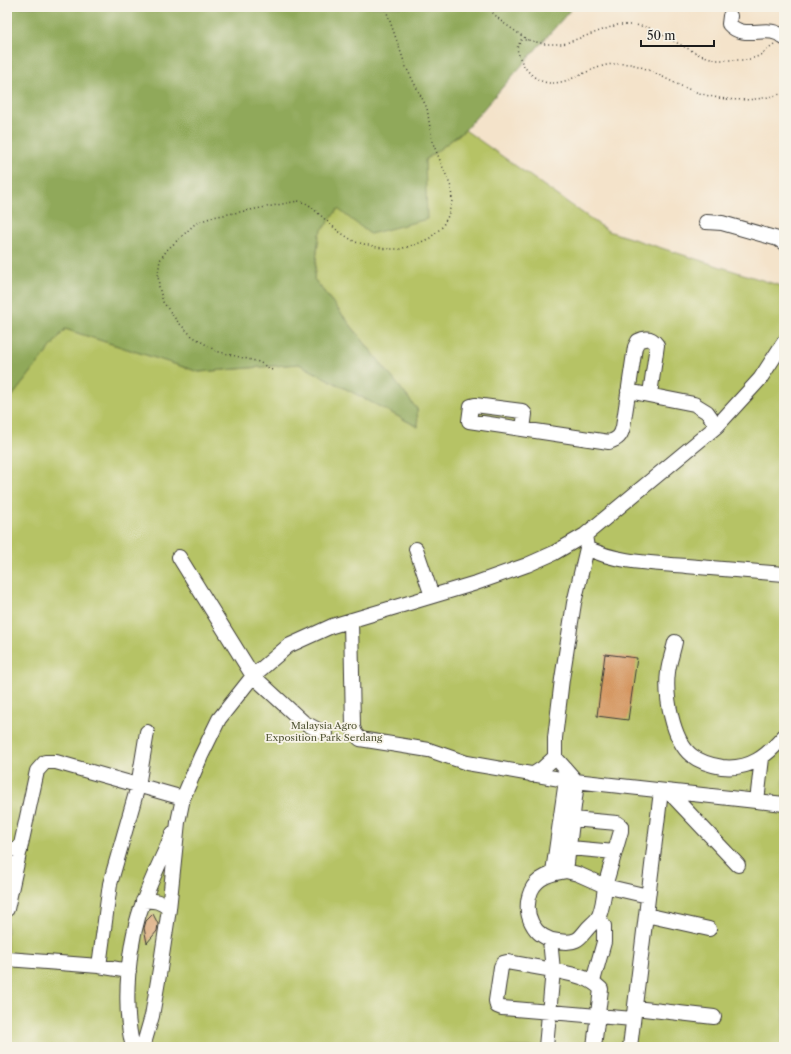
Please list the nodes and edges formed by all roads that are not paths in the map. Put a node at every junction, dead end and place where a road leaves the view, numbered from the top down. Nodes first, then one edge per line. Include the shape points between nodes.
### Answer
1 (730, 16) dead end
2 (783, 37) edge
3 (706, 222) dead end
4 (784, 243) edge
5 (784, 342) edge
6 (628, 391) junction
7 (650, 394) junction
8 (469, 421) dead end
9 (717, 426) junction
10 (586, 542) junction
11 (416, 549) dead end
12 (179, 557) dead end
13 (784, 574) edge
14 (432, 596) junction
15 (351, 620) junction
16 (675, 642) dead end
17 (253, 676) junction
18 (147, 732) dead end
19 (326, 734) dead end
20 (784, 736) edge
21 (555, 757) junction
22 (762, 758) junction
23 (532, 775) junction
24 (571, 781) junction
25 (138, 786) junction
26 (665, 791) junction
27 (184, 798) junction
28 (757, 801) junction
29 (784, 804) edge
30 (566, 819) junction
31 (178, 822) junction
32 (563, 847) junction
33 (14, 850) edge
34 (615, 852) junction
35 (738, 865) dead end
36 (560, 872) junction
37 (605, 886) junction
38 (648, 896) junction
39 (143, 901) junction
40 (7, 909) edge
41 (169, 909) junction
42 (646, 916) junction
43 (598, 917) junction
44 (709, 929) dead end
45 (550, 940) junction
46 (7, 959) edge
47 (99, 966) junction
48 (553, 970) junction
49 (128, 971) junction
50 (593, 981) junction
51 (549, 1011) junction
52 (634, 1013) junction
53 (599, 1016) junction
54 (714, 1017) dead end
55 (133, 1047) edge
56 (142, 1047) edge
57 (546, 1047) edge
58 (594, 1047) edge
59 (630, 1047) edge

1 - 2 street via 729,24 741,32 773,31
3 - 4 street via 722,223
5 - 9 street via 760,379
6 - 7 street
6 - 7 street via 635,347 638,341 648,338 654,340 657,345
6 - 8 street via 622,433 617,440 609,442
7 - 9 street via 694,404 707,412
9 - 10 street
10 - 13 street via 598,553 615,558
10 - 14 street via 476,583
10 - 21 street via 562,679
11 - 14 street
12 - 17 street
14 - 15 street
15 - 17 street via 288,646
15 - 23 street via 353,727 360,739 429,750 467,763
16 - 22 street via 668,672 668,692 673,722 682,744 691,755 712,766 739,767
17 - 19 street via 303,722
17 - 27 street via 219,719
18 - 25 street
20 - 22 street
21 - 23 street
21 - 24 street
22 - 28 street
23 - 24 street
24 - 26 street
24 - 30 street
25 - 27 street
25 - 33 street via 56,762 45,762 37,772
25 - 47 street via 110,884
26 - 28 street
26 - 35 street
26 - 38 street
27 - 31 street
28 - 29 street
30 - 32 street
30 - 34 street via 617,823 621,826 621,831
31 - 39 street
31 - 41 street
32 - 34 street
32 - 36 street
33 - 40 street
34 - 37 street
36 - 37 street via 578,874
36 - 45 street via 542,878 533,887 528,899 527,912 531,924 539,934
37 - 38 street
37 - 43 street
38 - 42 street
39 - 41 street via 157,901
39 - 49 street
41 - 56 street via 156,998
42 - 44 street
42 - 52 street
43 - 45 street via 577,940 566,943
43 - 50 street via 604,926 604,942
45 - 48 street
46 - 47 street
47 - 49 street
48 - 50 street
48 - 51 street
48 - 51 street via 503,963 496,1001 502,1008
49 - 55 street via 128,1008
50 - 53 street via 601,989
51 - 53 street
51 - 57 street
52 - 53 street
52 - 54 street
52 - 59 street
53 - 58 street

